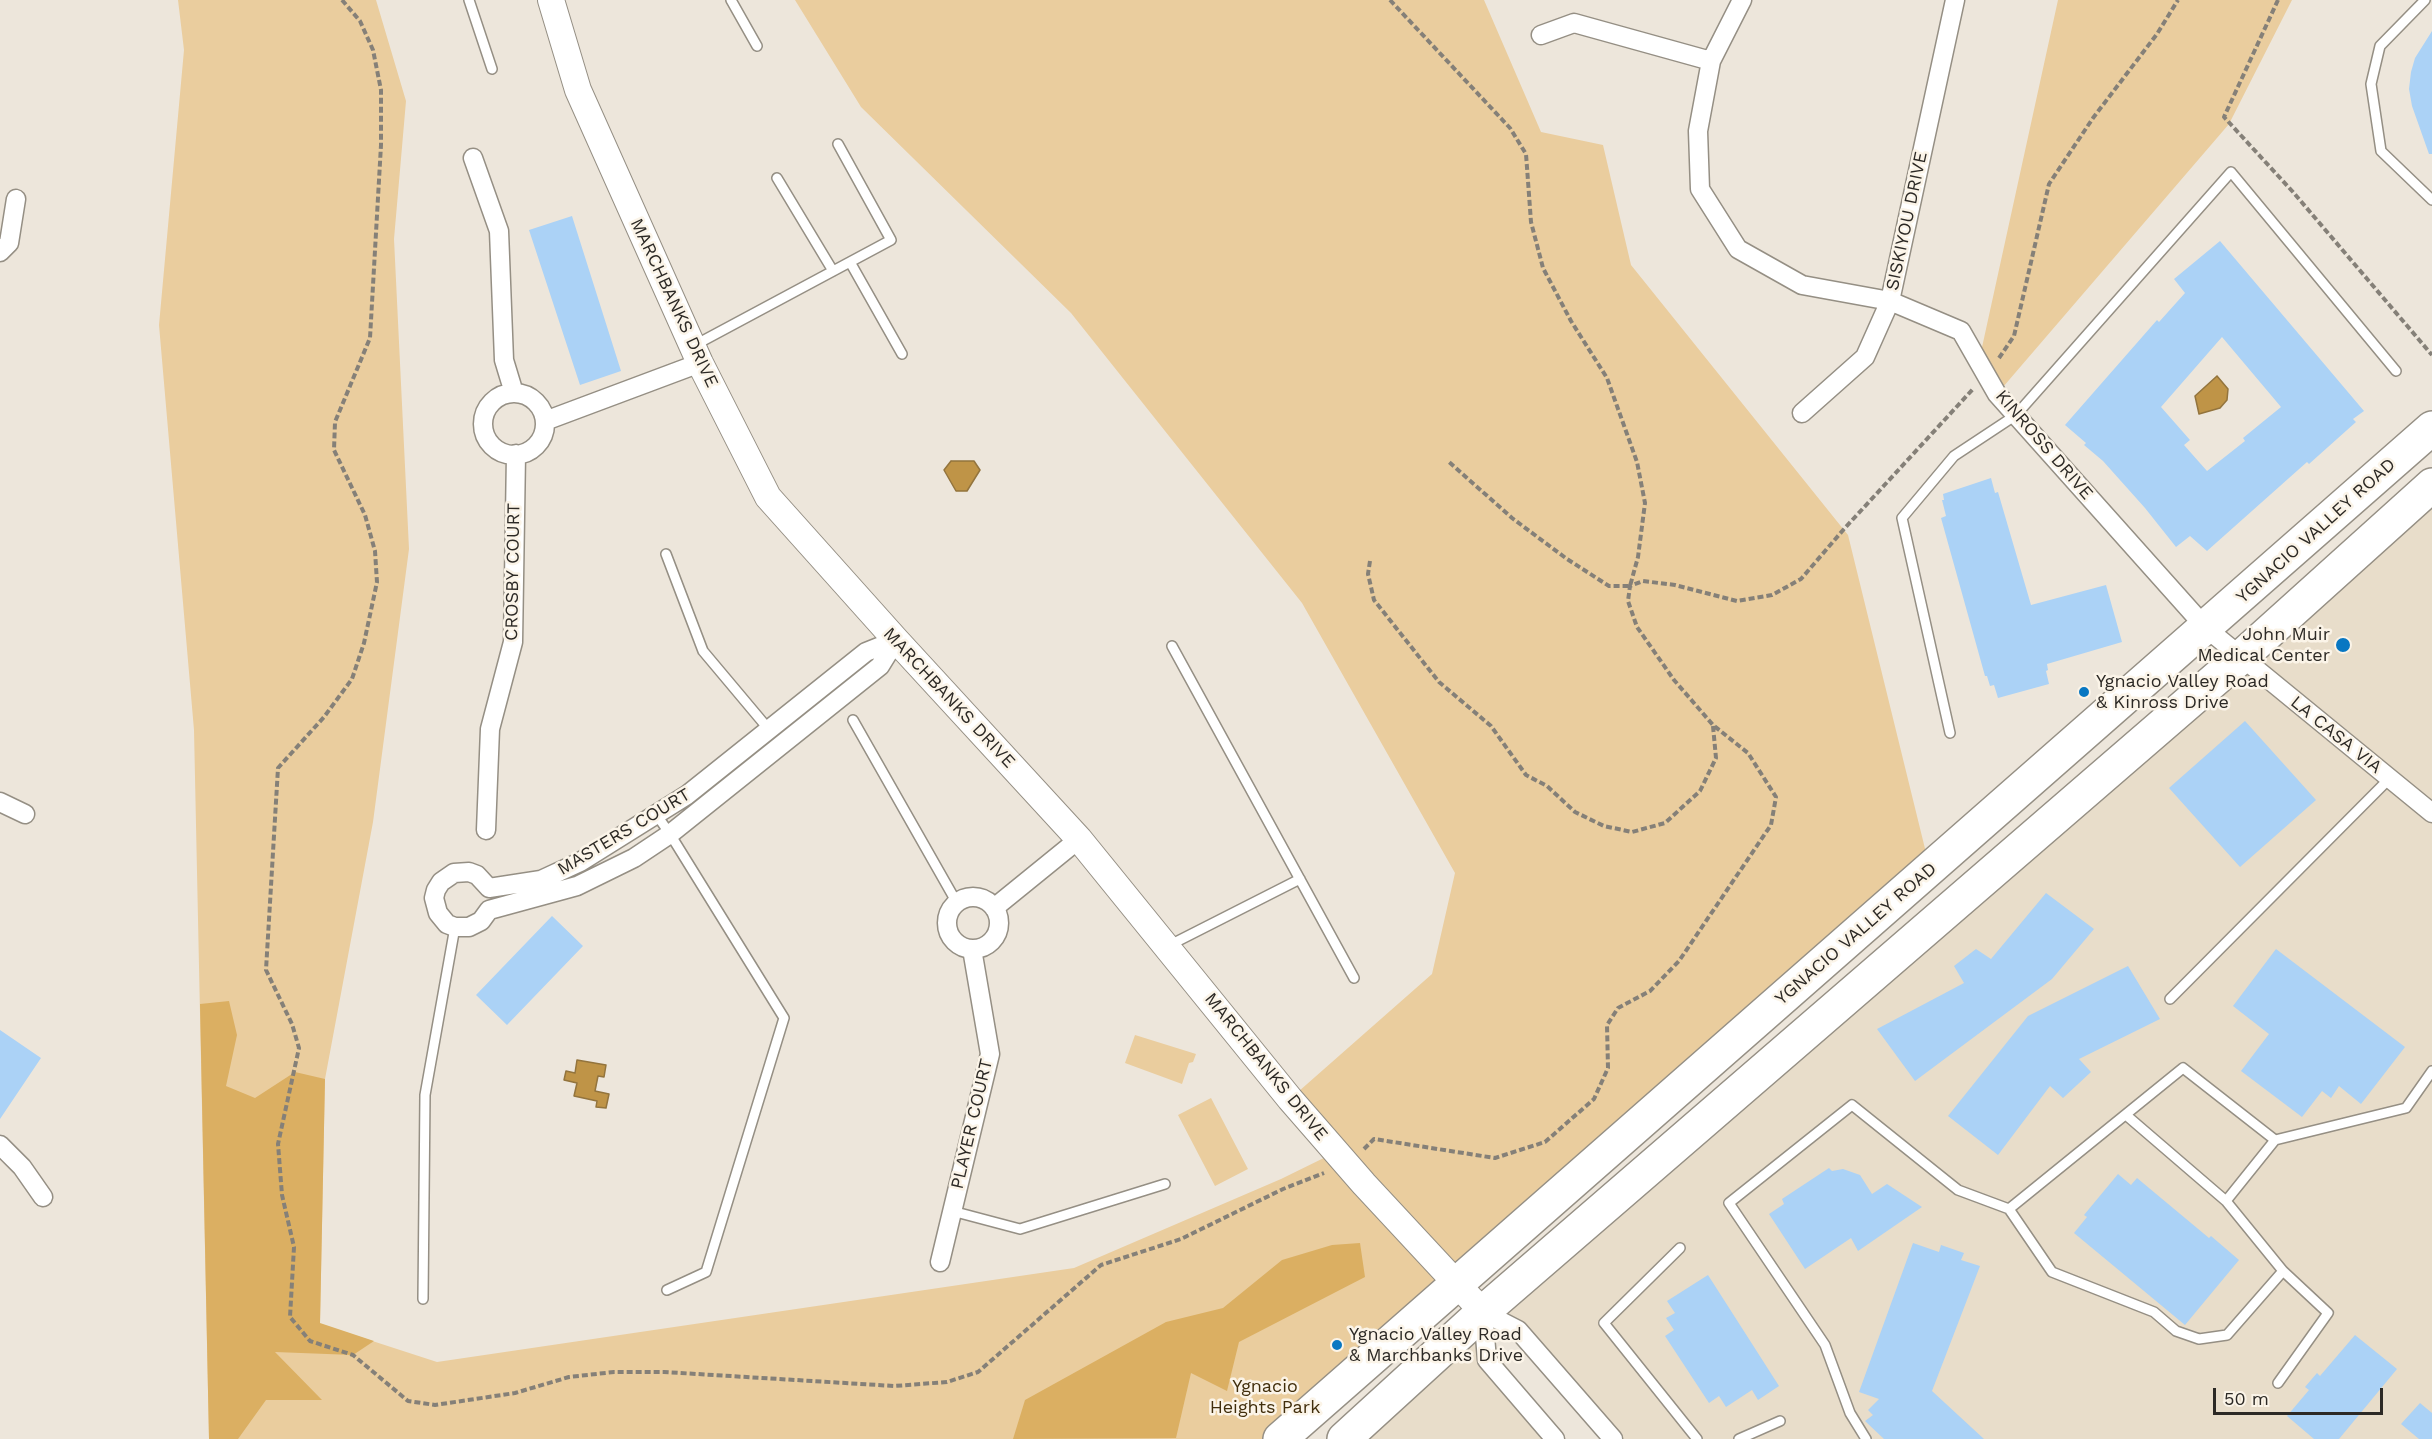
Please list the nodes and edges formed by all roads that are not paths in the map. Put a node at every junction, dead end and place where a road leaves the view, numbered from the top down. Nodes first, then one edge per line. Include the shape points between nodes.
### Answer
1 (469, 0) edge
2 (551, 0) edge
3 (731, 0) edge
4 (1742, 0) edge
5 (1955, 0) edge
6 (2425, 0) edge
7 (1541, 35) dead end
8 (757, 46) dead end
9 (1711, 61) junction
10 (492, 69) dead end
11 (838, 144) dead end
12 (473, 158) dead end
13 (777, 178) dead end
14 (16, 200) dead end
15 (2432, 200) edge
16 (0, 252) edge
17 (850, 262) junction
18 (833, 271) junction
19 (1890, 301) junction
20 (902, 354) dead end
21 (696, 355) junction
22 (2396, 371) dead end
23 (514, 393) junction
24 (1802, 413) dead end
25 (2016, 415) junction
26 (545, 421) junction
27 (2432, 428) edge
28 (516, 454) junction
29 (2432, 485) edge
30 (666, 555) dead end
31 (2206, 628) junction
32 (896, 640) junction
33 (1172, 646) dead end
34 (2240, 658) junction
35 (853, 720) dead end
36 (769, 728) junction
37 (1950, 733) dead end
38 (778, 748) junction
39 (2389, 779) junction
40 (0, 802) edge
41 (2432, 813) edge
42 (25, 814) dead end
43 (656, 814) junction
44 (486, 830) dead end
45 (670, 834) junction
46 (1079, 839) junction
47 (1300, 879) junction
48 (957, 903) junction
49 (994, 908) junction
50 (455, 927) junction
51 (1168, 946) junction
52 (972, 949) junction
53 (1354, 978) dead end
54 (2170, 999) dead end
55 (2432, 1071) edge
56 (2126, 1115) junction
57 (2275, 1140) junction
58 (0, 1145) edge
59 (1165, 1184) dead end
60 (43, 1197) dead end
61 (2226, 1201) junction
62 (2009, 1209) junction
63 (952, 1211) junction
64 (1680, 1248) dead end
65 (940, 1262) dead end
66 (2283, 1270) junction
67 (1455, 1284) junction
68 (667, 1290) dead end
69 (423, 1299) dead end
70 (1483, 1312) junction
71 (2278, 1383) dead end
72 (1780, 1421) dead end
73 (1280, 1439) edge
74 (1344, 1439) edge
75 (1555, 1439) edge
76 (1613, 1439) edge
77 (1697, 1439) edge
78 (1738, 1439) edge
79 (1866, 1439) edge

1 - 10 lane
2 - 21 street, MARCHBANKS DRIVE via 578,90
3 - 8 lane
4 - 9 street, KINROSS DRIVE
5 - 19 street, SISKIYOU DRIVE
6 - 15 lane via 2380,46 2371,84 2381,151
7 - 9 street via 1574,23
9 - 19 street, KINROSS DRIVE via 1698,131 1700,189 1738,249 1802,285
11 - 17 lane via 891,240
12 - 23 street via 499,231 504,360
13 - 18 lane
14 - 16 street via 9,243
17 - 18 lane
17 - 20 lane
18 - 21 lane
19 - 24 street, SISKIYOU DRIVE via 1864,357
19 - 25 street, KINROSS DRIVE via 1961,331 1997,394
21 - 26 street
21 - 32 street, MARCHBANKS DRIVE via 768,497
22 - 25 lane via 2231,172
23 - 26 street via 537,403
23 - 28 street via 494,400 483,426 497,450
25 - 31 street, KINROSS DRIVE
25 - 37 lane via 1954,456 1902,518
26 - 28 street via 538,444
27 - 31 highway, YGNACIO VALLEY ROAD
28 - 44 street, CROSBY COURT via 513,642 490,729
29 - 34 highway
30 - 36 lane via 704,651
31 - 34 street, KINROSS DRIVE
31 - 67 highway, YGNACIO VALLEY ROAD
32 - 36 street, MASTERS COURT via 866,651
32 - 38 street, MASTERS COURT via 880,666
32 - 46 street, MARCHBANKS DRIVE
33 - 47 lane
34 - 39 street, LA CASA VIA
34 - 70 highway
35 - 48 lane
36 - 38 lane
36 - 43 street, MASTERS COURT via 687,795
38 - 45 street, MASTERS COURT
39 - 41 street, LA CASA VIA
39 - 54 lane
40 - 42 street
43 - 45 lane
43 - 50 street, MASTERS COURT via 580,862 541,880 489,888 469,872 448,875 436,890 435,906 442,919
45 - 50 street, MASTERS COURT via 634,858 576,886 489,910 476,925
45 - 68 lane via 784,1018 705,1272
46 - 49 street
46 - 51 street, MARCHBANKS DRIVE
47 - 51 lane
47 - 53 lane
48 - 49 street via 980,898
48 - 52 street via 948,915 948,931 957,944
49 - 52 street via 998,923 993,939
50 - 69 lane via 425,1095
51 - 67 street, MARCHBANKS DRIVE via 1290,1099
52 - 63 street, PLAYER COURT via 990,1054
55 - 57 lane via 2406,1108
56 - 57 lane via 2183,1068
56 - 61 lane
56 - 62 lane
57 - 61 lane
58 - 60 street
59 - 63 lane via 1020,1229
61 - 66 lane
62 - 66 lane via 2052,1272 2154,1312 2176,1331 2199,1339 2227,1335
62 - 79 lane via 1958,1190 1852,1105 1729,1203 1826,1345 1850,1413
63 - 65 street, PLAYER COURT
64 - 77 lane via 1604,1323
66 - 71 lane via 2328,1313
67 - 70 street, MARCHBANKS DRIVE
67 - 73 highway, YGNACIO VALLEY ROAD
70 - 74 highway
70 - 75 street via 1487,1360
70 - 76 street via 1518,1330
72 - 78 lane

